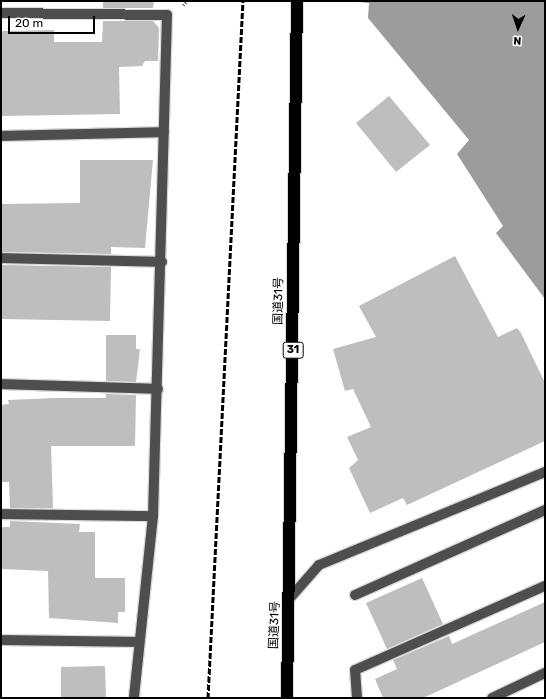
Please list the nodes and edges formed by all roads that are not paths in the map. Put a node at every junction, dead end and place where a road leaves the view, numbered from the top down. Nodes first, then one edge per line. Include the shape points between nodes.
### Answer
1 (297, 1) edge
2 (1, 13) edge
3 (164, 132) junction
4 (1, 136) edge
5 (1, 258) edge
6 (162, 262) junction
7 (1, 384) edge
8 (158, 390) junction
9 (545, 472) edge
10 (545, 510) edge
11 (1, 514) edge
12 (153, 516) junction
13 (545, 586) edge
14 (355, 595) dead end
15 (290, 598) junction
16 (1, 640) edge
17 (138, 642) junction
18 (545, 673) edge
19 (134, 698) edge
20 (287, 698) edge
21 (357, 698) edge
22 (492, 698) edge

1 - 15 highway, 国道31号 / 31
2 - 3 street via 167,15
3 - 4 street
3 - 6 street
5 - 6 street
6 - 8 street
7 - 8 street
8 - 12 street
9 - 15 street via 319,565
10 - 14 street
11 - 12 street
12 - 17 street
13 - 21 street via 354,670
15 - 20 highway, 国道31号 / 31
16 - 17 street
17 - 19 street
18 - 22 street

